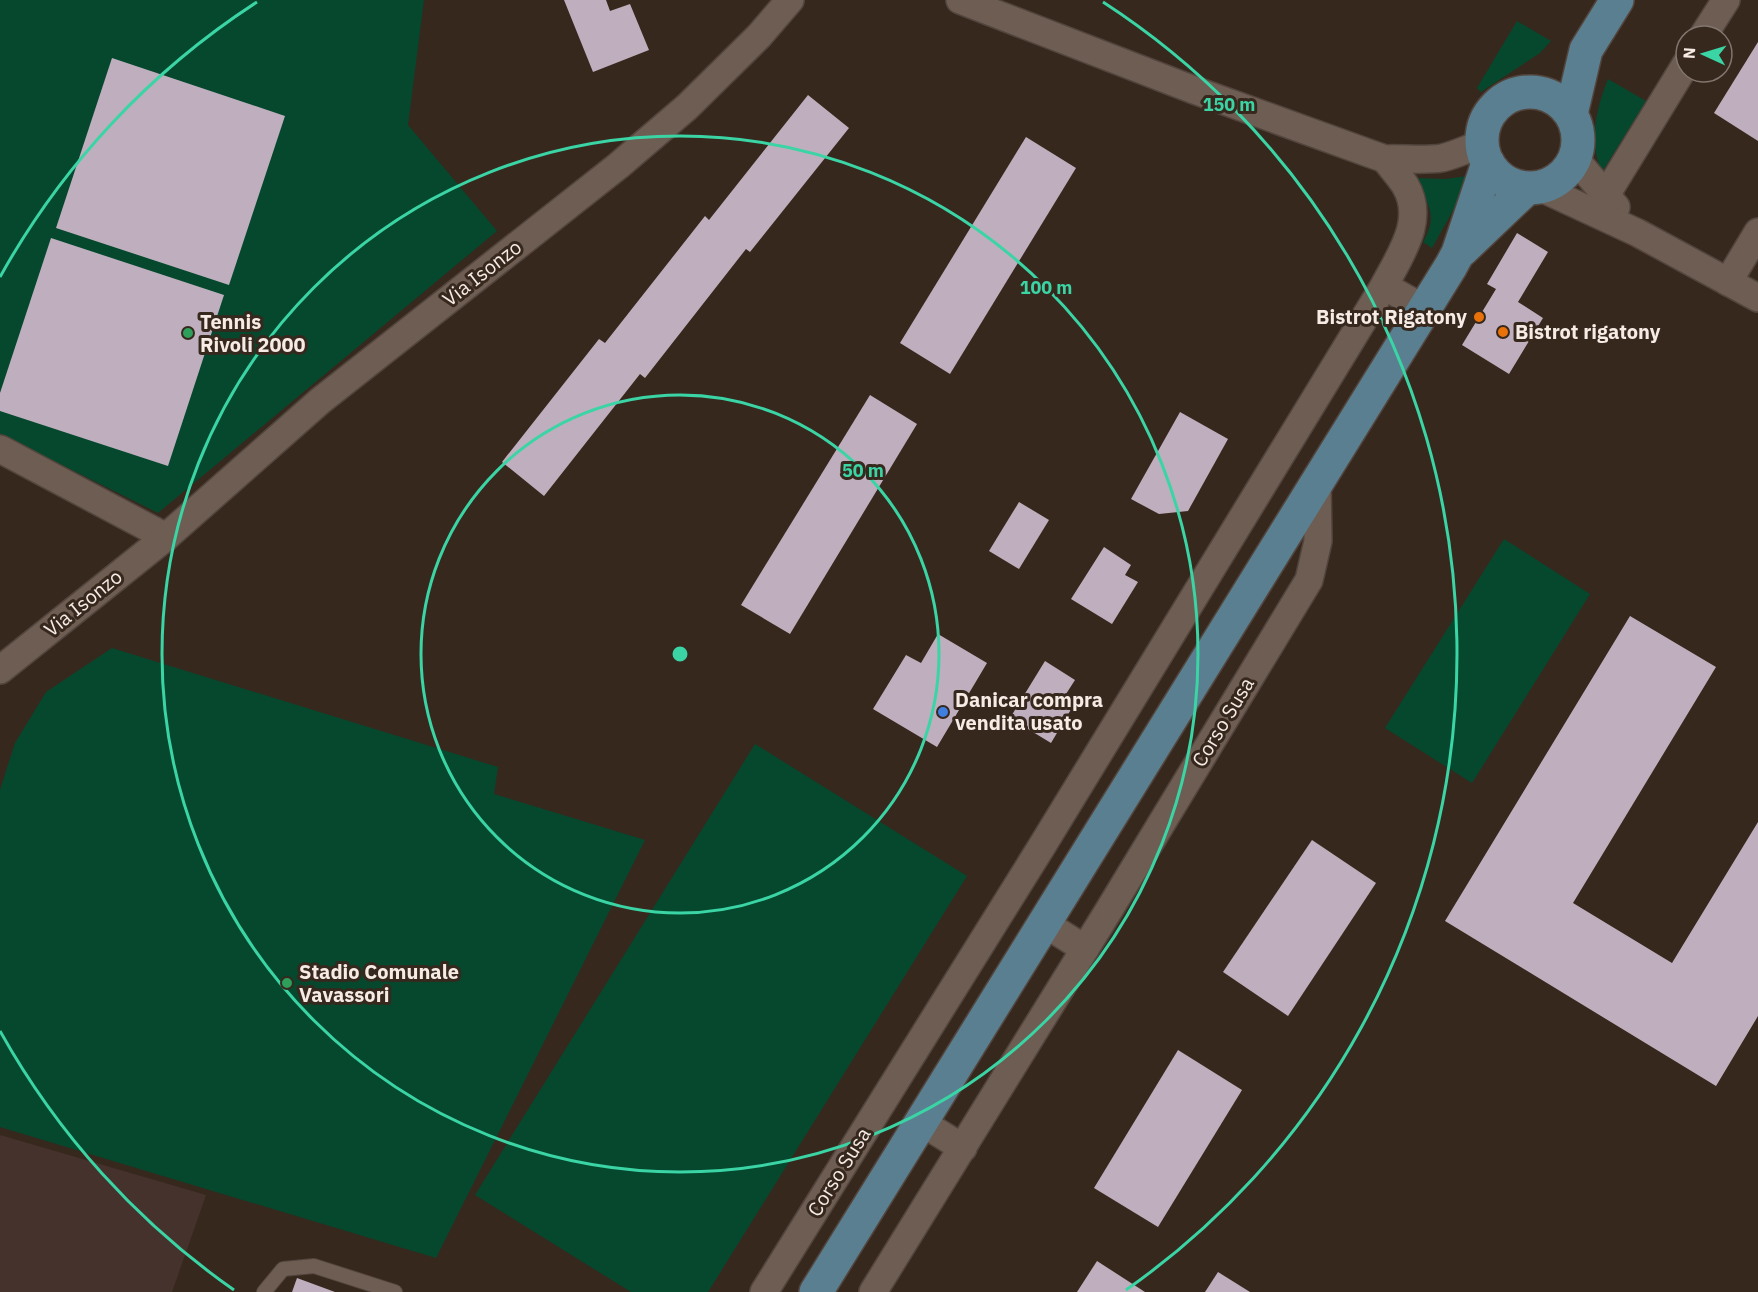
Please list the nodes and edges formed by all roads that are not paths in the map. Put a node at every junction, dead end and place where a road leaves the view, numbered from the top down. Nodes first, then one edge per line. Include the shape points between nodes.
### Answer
1 (790, 0) edge
2 (960, 0) edge
3 (1619, 0) edge
4 (1726, 0) edge
5 (1711, 24) edge
6 (1586, 50) junction
7 (1674, 83) edge
8 (1534, 92) junction
9 (1571, 114) junction
10 (1485, 154) junction
11 (1385, 159) junction
12 (1575, 159) junction
13 (1533, 188) junction
14 (1605, 195) junction
15 (1758, 232) edge
16 (1638, 233) junction
17 (1458, 253) junction
18 (1728, 282) junction
19 (1384, 286) junction
20 (1758, 298) edge
21 (1425, 309) junction
22 (0, 449) edge
23 (1317, 480) junction
24 (166, 537) junction
25 (0, 670) edge
26 (1134, 697) junction
27 (1171, 718) junction
28 (1044, 923) junction
29 (1085, 950) junction
30 (914, 1052) junction
31 (950, 1075) junction
32 (921, 1122) junction
33 (963, 1148) junction
34 (264, 1292) edge
35 (395, 1292) edge
36 (764, 1292) edge
37 (816, 1292) edge
38 (873, 1292) edge

1 - 24 street, Via Isonzo via 679,114 320,401
2 - 11 street
3 - 6 main road
4 - 5 street
6 - 8 main road
6 - 9 main road
7 - 14 street
8 - 9 main road via 1548,95
8 - 10 main road via 1517,93 1491,112 1484,127
9 - 12 main road via 1577,129
10 - 11 street
10 - 13 main road via 1498,176 1512,185
10 - 17 main road
11 - 19 street, Corso Susa via 1406,187 1413,220 1409,239
12 - 13 main road via 1554,182
12 - 14 street
13 - 16 street
13 - 17 main road
14 - 16 street
15 - 18 street
16 - 18 street
17 - 21 main road
18 - 20 street
19 - 21 street
19 - 26 street, Corso Susa
21 - 23 main road
22 - 24 street
23 - 27 main road
23 - 29 street, Corso Susa via 1318,542 1309,580
24 - 25 street, Via Isonzo
26 - 27 street
26 - 30 street, Corso Susa
27 - 28 main road
28 - 29 street
28 - 31 main road
29 - 33 street, Corso Susa
30 - 31 street
30 - 36 street, Corso Susa
31 - 32 main road
32 - 33 street
32 - 37 main road
33 - 38 street, Corso Susa
34 - 35 lane via 283,1269 314,1266

